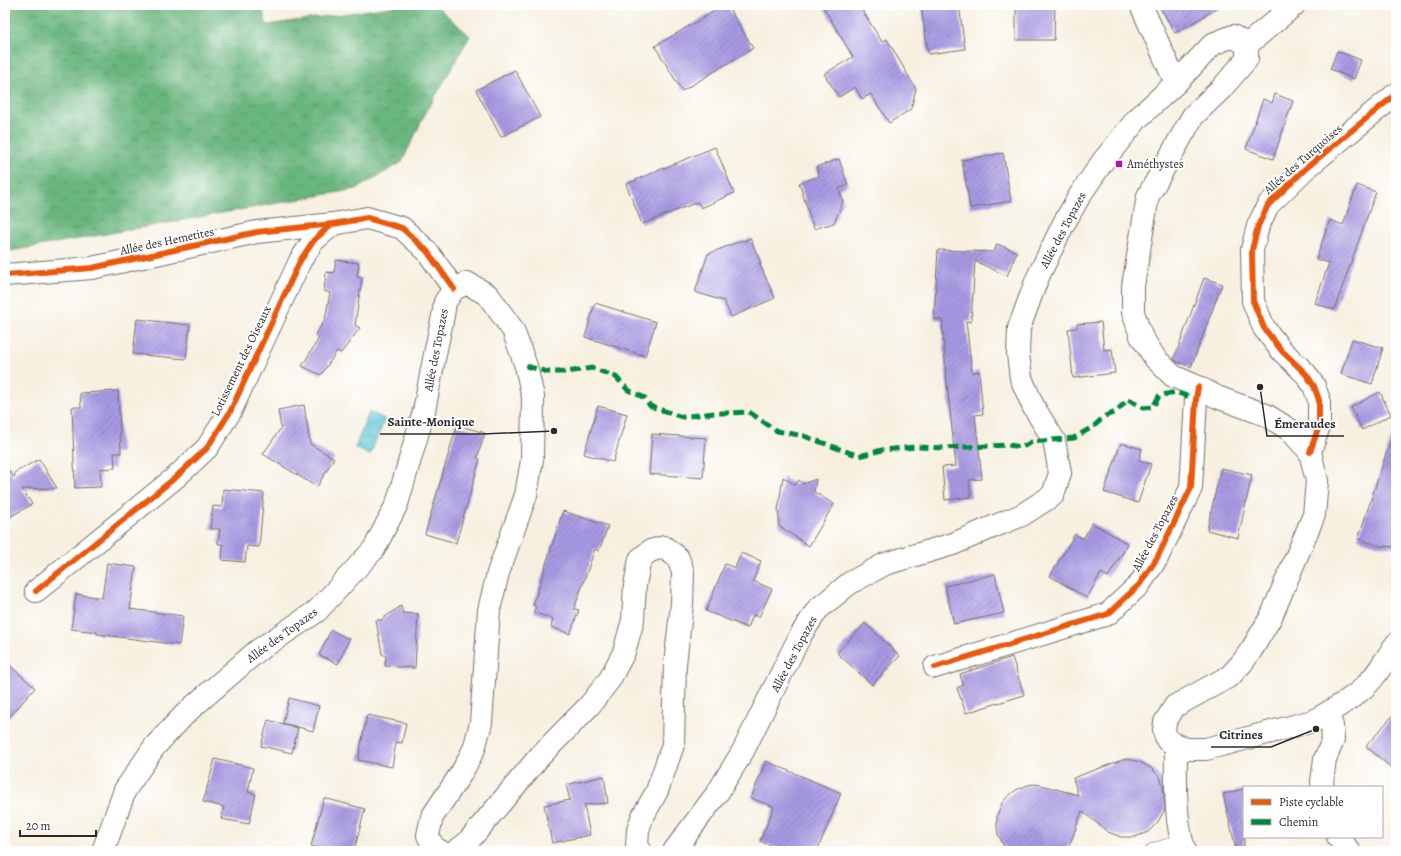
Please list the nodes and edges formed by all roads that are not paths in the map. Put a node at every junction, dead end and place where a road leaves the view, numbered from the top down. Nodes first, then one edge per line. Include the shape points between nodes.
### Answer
1 (1141, 5) edge
2 (1294, 5) edge
3 (1247, 45) junction
4 (1176, 83) junction
5 (1396, 94) edge
6 (333, 224) junction
7 (5, 274) edge
8 (454, 289) junction
9 (1198, 387) junction
10 (1310, 452) junction
11 (36, 591) dead end
12 (1396, 644) edge
13 (935, 667) dead end
14 (1328, 713) junction
15 (1176, 745) junction
16 (1323, 786) edge
17 (1339, 838) edge
18 (1184, 847) edge
19 (434, 850) edge
20 (103, 851) edge
21 (456, 851) edge
22 (641, 851) edge
23 (674, 851) edge
24 (1153, 851) edge
25 (1349, 851) edge

1 - 4 main road
2 - 3 main road
3 - 4 main road, Allée des Topazes via 1233,36 1213,44
3 - 9 main road via 1247,59 1221,90 1193,116 1148,196 1133,286 1133,312 1144,342 1155,358 1173,376
4 - 23 main road, Allée des Topazes via 1137,119 1080,195 1037,279 1019,328 1018,354 1021,378 1032,406 1054,440 1058,456 1060,473 1052,495 1022,515 953,544 885,564 850,583 818,609 800,636 743,751 718,792
5 - 10 main road, Allée des Turquoises via 1305,169 1268,205 1253,244 1253,301 1264,328 1282,351 1306,374 1320,400 1319,426
6 - 7 main road, Allée des Hemetites via 257,232 92,268
6 - 8 main road via 368,218 402,228 427,251
6 - 11 main road, Lotissement des Oiseaux via 314,240 300,261 230,412 207,448 176,477
8 - 19 main road via 467,283 488,295 513,330 526,366 533,397 532,460 526,495 502,559 489,610 481,723 474,749 432,817 428,835
8 - 20 main road, Allée des Topazes via 445,302 424,411 397,504 374,549 317,611 256,652 188,711 155,746 125,790
9 - 10 main road via 1217,397 1266,415 1290,430
9 - 13 main road, Allée des Topazes via 1191,488 1157,558 1139,585 1108,614
10 - 15 main road via 1317,481 1314,515 1271,617 1252,649 1230,676 1175,706 1165,722 1164,731 1167,740
12 - 14 main road via 1361,690
14 - 15 main road via 1313,721 1206,749 1187,749
14 - 16 main road via 1333,740 1325,759
15 - 18 main road via 1178,813
17 - 25 main road
18 - 24 lane
21 - 22 main road via 466,844 610,679 624,652 633,620 635,585 640,559 650,551 664,547 678,558 683,572 675,664 673,745 657,791 638,830 637,846

